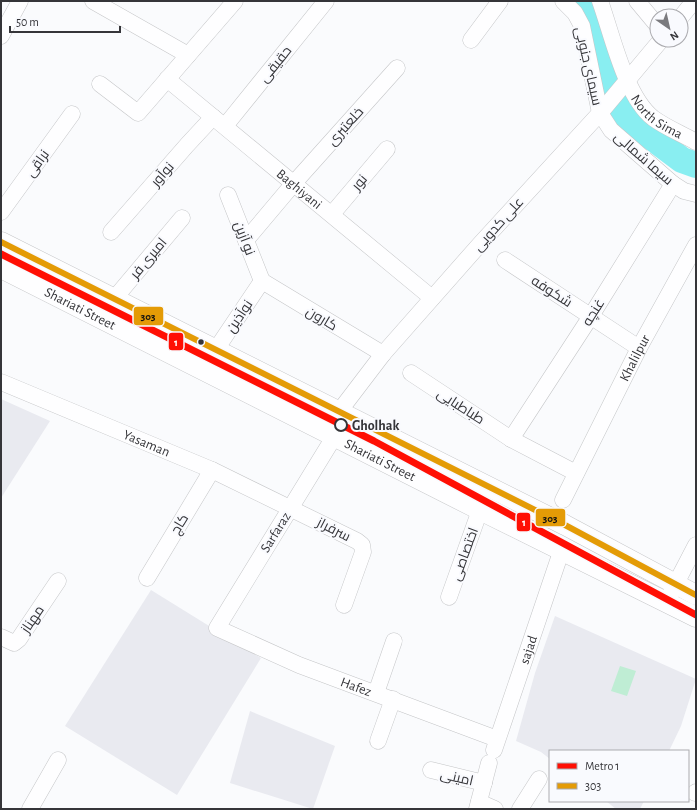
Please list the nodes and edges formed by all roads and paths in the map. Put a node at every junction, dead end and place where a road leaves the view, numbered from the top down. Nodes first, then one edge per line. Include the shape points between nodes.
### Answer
1 (20, 1) edge
2 (93, 1) edge
3 (236, 1) edge
4 (326, 1) edge
5 (500, 1) edge
6 (564, 1) edge
7 (600, 1) edge
8 (637, 1) edge
9 (649, 15) edge
10 (1, 36) edge
11 (471, 40) dead end
12 (655, 48) edge
13 (188, 55) junction
14 (397, 68) dead end
15 (167, 79) junction
16 (628, 81) junction
17 (100, 84) dead end
18 (600, 113) junction
19 (72, 114) dead end
20 (219, 122) junction
21 (696, 142) edge
22 (387, 149) dead end
23 (294, 183) junction
24 (673, 184) junction
25 (696, 194) edge
26 (228, 195) dead end
27 (1, 212) edge
28 (332, 214) junction
29 (182, 218) dead end
30 (111, 232) dead end
31 (246, 240) junction
32 (1, 242) edge
33 (696, 245) edge
34 (505, 260) dead end
35 (1, 268) edge
36 (262, 281) junction
37 (432, 298) junction
38 (114, 299) junction
39 (591, 316) junction
40 (639, 348) junction
41 (216, 350) junction
42 (383, 354) junction
43 (411, 373) dead end
44 (1, 382) edge
45 (338, 413) junction
46 (334, 437) junction
47 (511, 439) junction
48 (212, 470) junction
49 (576, 473) junction
50 (563, 500) dead end
51 (291, 507) junction
52 (480, 510) junction
53 (696, 545) edge
54 (562, 549) junction
55 (147, 578) dead end
56 (58, 581) dead end
57 (676, 584) junction
58 (696, 594) edge
59 (449, 597) dead end
60 (666, 602) junction
61 (344, 605) dead end
62 (696, 617) edge
63 (217, 628) joint
64 (1, 637) edge
65 (394, 641) dead end
66 (376, 693) junction
67 (393, 699) junction
68 (378, 740) dead end
69 (494, 750) junction
70 (58, 760) dead end
71 (430, 770) dead end
72 (539, 779) dead end
73 (484, 783) junction
74 (478, 805) edge
75 (30, 809) edge
76 (495, 809) edge
77 (520, 809) edge

1 - 10 street
2 - 13 street
3 - 13 street
4 - 20 street, حقیقی
5 - 11 street
6 - 18 street, سیمای جنوبی via 582,26
7 - 16 street, North Sima
8 - 9 street
12 - 16 street, علی کدویی
13 - 15 street
14 - 23 street, خلعتبری
15 - 17 street via 138,113
15 - 20 street, Baghiyani
16 - 18 street, علی کدویی
16 - 21 street, North Sima via 645,110
18 - 24 street, سیما شمالی via 611,130
18 - 37 street, علی کدویی
19 - 27 street, نراقی
20 - 23 street, Baghiyani
20 - 30 street, نوآور via 187,145
22 - 28 street, نور
23 - 28 street, Baghiyani
23 - 31 street, خلعتبری
24 - 25 street, سیما شمالی via 684,191
24 - 39 street, غنچه
26 - 31 street, نو آزین
28 - 37 street, Baghiyani
29 - 38 street, امیری فر
31 - 36 street, نو آزین
32 - 38 main road, Shariati Street
33 - 40 street, Khalilpur
34 - 39 street, شکوفه
35 - 46 main road, Shariati Street
36 - 41 street, نوآذین
36 - 42 street, کارون
37 - 42 street, علی کدویی
38 - 41 main road, Shariati Street
39 - 40 street, شکوفه
39 - 47 street, غنچه
40 - 49 street, Khalilpur
41 - 45 main road, Shariati Street
42 - 45 street, علی کدویی
43 - 47 street, طباطبایی
44 - 48 street, Yasaman
45 - 57 main road, Shariati Street via 560,523
46 - 51 street, Sarfaraz
46 - 52 main road, Shariati Street
47 - 49 street
48 - 51 street, Yasaman
48 - 55 street, کاج
49 - 50 street, Khalilpur
51 - 61 street, سرفراز via 362,545 363,552
51 - 63 street, Sarfaraz
52 - 54 main road, Shariati Street
52 - 59 street, اختصاصی
53 - 57 street
54 - 60 main road, Shariati Street
54 - 69 street, sajad
56 - 64 street, مهناز via 19,639 14,643
57 - 58 main road, Shariati Street
57 - 60 street
60 - 62 main road, Shariati Street
63 - 66 street, Hafez via 299,665
65 - 66 street
66 - 67 street, Hafez
67 - 68 street
67 - 69 street, Hafez
69 - 73 street, sajad
70 - 75 street
71 - 73 street, امینی
72 - 77 street
73 - 74 street, sajad
74 - 76 street

